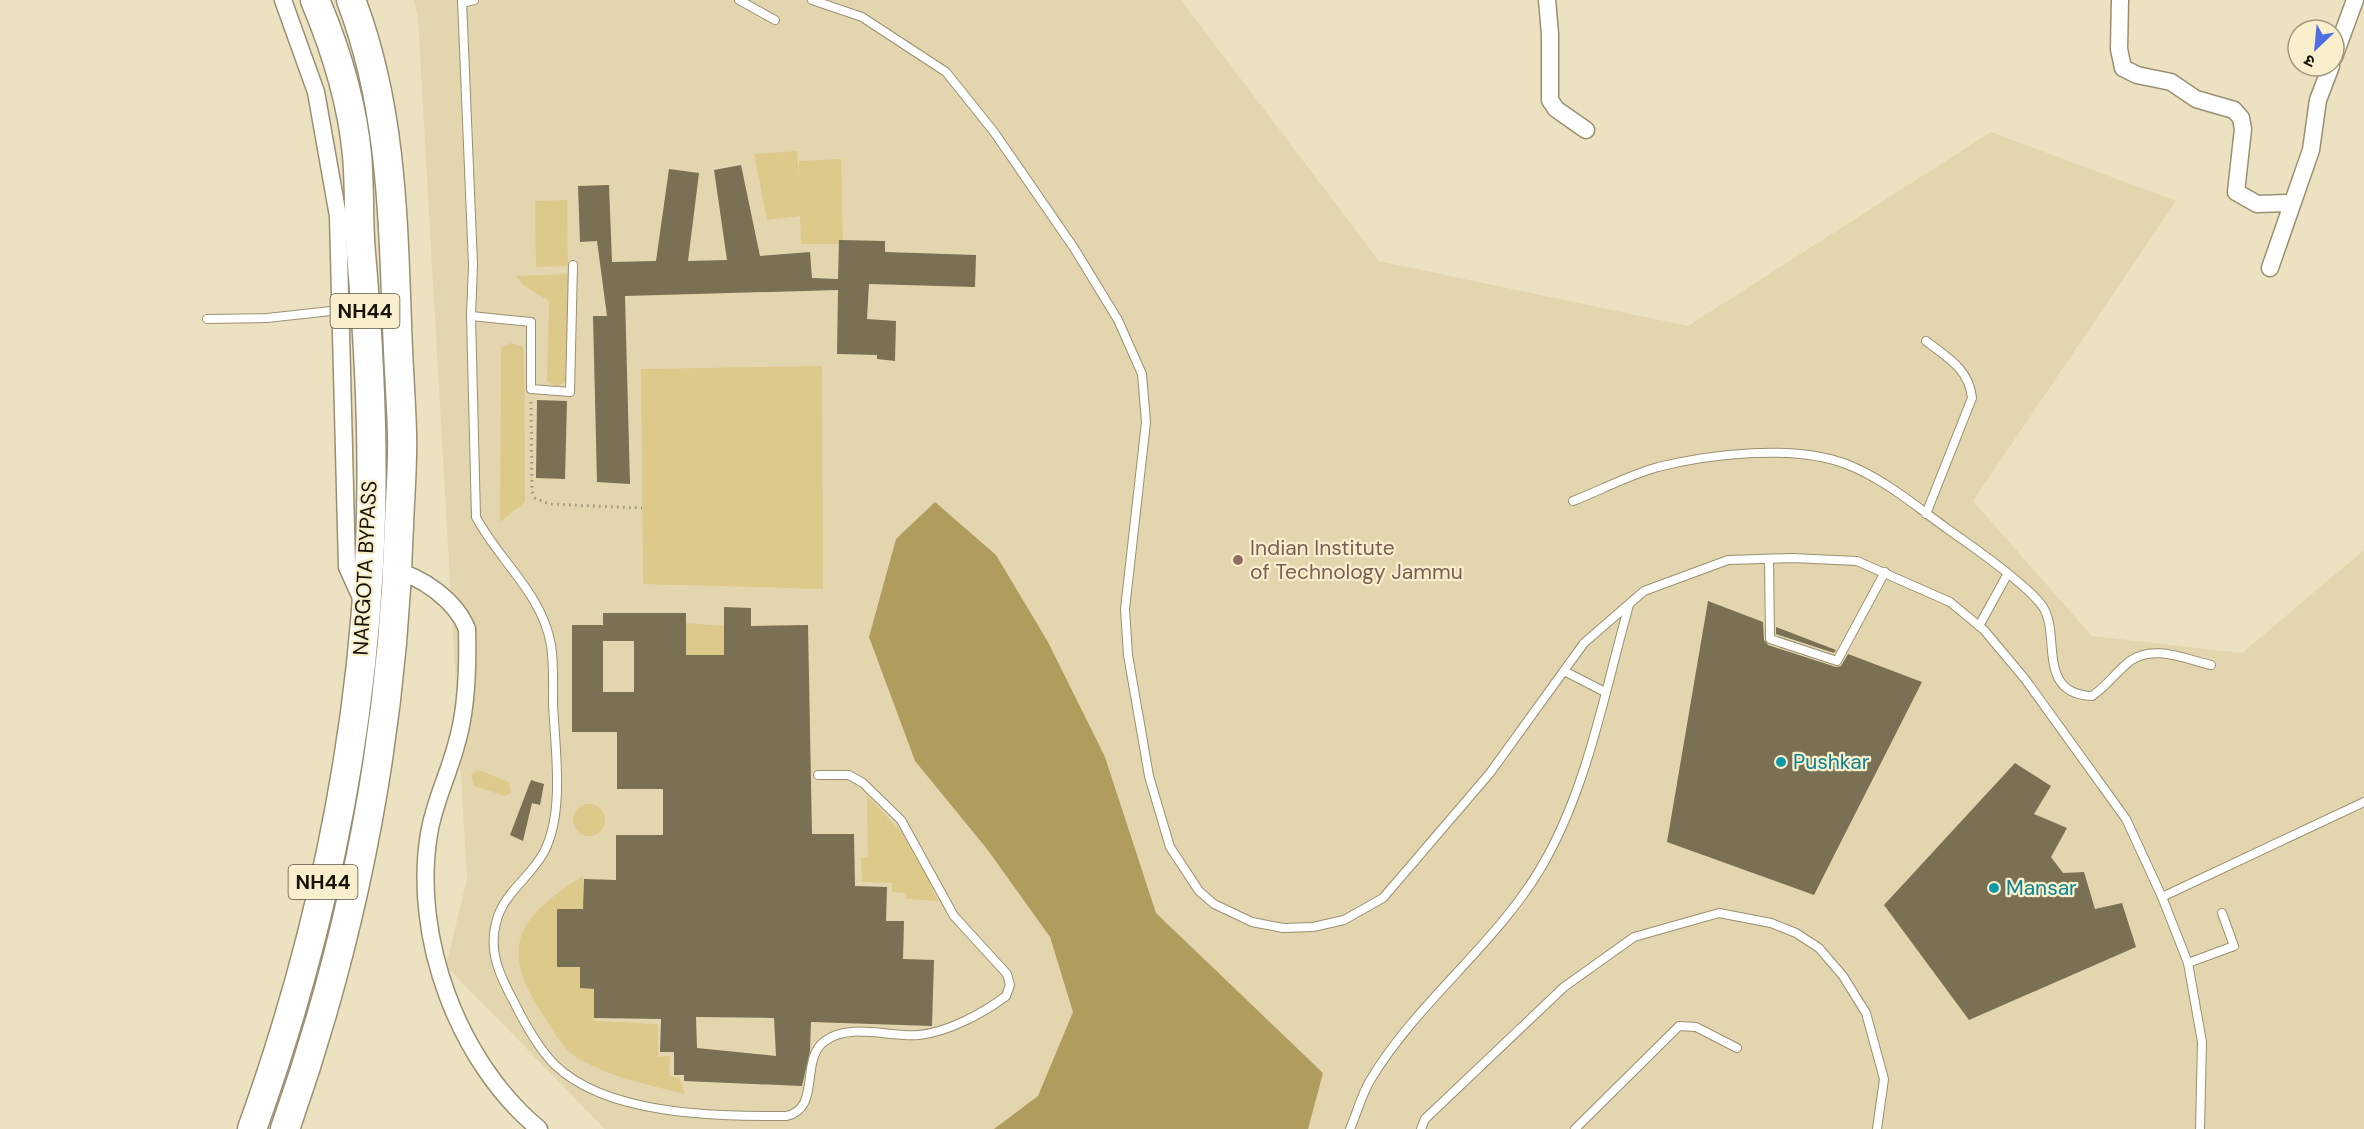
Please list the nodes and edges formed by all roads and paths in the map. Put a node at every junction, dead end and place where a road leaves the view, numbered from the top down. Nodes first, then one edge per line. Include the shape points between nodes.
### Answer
1 (284, 0) edge
2 (315, 0) edge
3 (351, 0) edge
4 (474, 0) edge
5 (739, 0) edge
6 (812, 0) edge
7 (1546, 0) edge
8 (2120, 0) edge
9 (2355, 0) edge
10 (462, 2) edge
11 (775, 20) dead end
12 (2346, 24) edge
13 (2326, 78) edge
14 (1586, 130) dead end
15 (2291, 203) junction
16 (573, 265) dead end
17 (2270, 268) dead end
18 (340, 310) junction
19 (471, 316) junction
20 (207, 319) dead end
21 (1926, 341) dead end
22 (531, 400) dead end
23 (1573, 501) dead end
24 (642, 508) dead end
25 (1926, 514) junction
26 (1769, 559) junction
27 (369, 565) junction
28 (398, 571) junction
29 (1885, 572) junction
30 (2007, 575) junction
31 (1629, 604) junction
32 (365, 619) junction
33 (1979, 626) junction
34 (2211, 665) dead end
35 (1564, 670) junction
36 (1605, 692) junction
37 (818, 775) dead end
38 (2364, 802) edge
39 (2162, 897) junction
40 (2222, 913) dead end
41 (2188, 963) junction
42 (1737, 1048) dead end
43 (252, 1129) edge
44 (285, 1129) edge
45 (539, 1129) edge
46 (1350, 1129) edge
47 (1421, 1129) edge
48 (1575, 1129) edge
49 (1877, 1129) edge
50 (2200, 1129) edge

1 - 18 street via 316,92 338,216
2 - 27 highway, NARGOTA BYPASS / NH44 via 339,63 357,154 369,393
3 - 28 highway, NARGOTA BYPASS / NH44 via 384,119 394,210 402,434
4 - 10 lane
5 - 11 lane
6 - 35 lane via 862,17 946,72 994,132 1074,248 1118,320 1142,374 1146,422 1125,609 1128,655 1149,776 1170,847 1199,891 1214,904 1252,922 1283,928 1344,920 1383,898 1490,773
7 - 14 street via 1550,100 1556,109
8 - 15 street via 2119,49 2123,68 2171,82 2196,99 2234,110 2244,129 2236,192 2257,204
9 - 12 street
10 - 19 lane via 473,265
13 - 15 street via 2318,100 2311,150
15 - 17 street
16 - 19 lane via 570,392 531,389 531,322
18 - 20 lane via 267,318
18 - 32 street via 347,567
19 - 37 lane via 476,517 488,540 531,592 543,616 551,645 558,785 543,853 504,901 493,940 497,970 555,1065 578,1081 627,1101 713,1116 786,1116 798,1114 804,1106 815,1056 823,1041 856,1033 936,1032 1006,996 1010,985 1007,974 954,916 901,820 863,783 849,775
21 - 25 lane via 1960,367 1971,382 1972,398
22 - 24 path via 535,498 549,504
23 - 25 lane via 1656,468 1724,456 1786,453 1846,464
25 - 30 lane
26 - 29 lane via 1857,561
26 - 29 lane via 1770,639 1837,661
26 - 31 lane via 1728,560 1644,591
27 - 28 street
27 - 32 highway, NARGOTA BYPASS / NH44
28 - 44 highway, NARGOTA BYPASS / NH44 via 382,743 355,891
28 - 45 street via 442,596 463,618 467,629 461,728 436,800 429,835 425,889 438,973 468,1040 523,1116
29 - 33 lane via 1950,602
30 - 33 lane
30 - 34 lane via 2035,596 2045,610 2057,674 2073,692 2092,696 2130,661 2146,653
31 - 35 lane via 1584,643
31 - 36 lane
32 - 43 highway, NARGOTA BYPASS / NH44 via 347,758 324,881 299,981
33 - 39 lane via 2025,679 2126,819
35 - 36 lane
36 - 46 lane via 1578,789 1545,860 1491,937 1416,1017 1370,1080
38 - 39 lane
39 - 41 lane
40 - 41 lane via 2234,946
41 - 50 lane via 2202,1042
42 - 48 lane via 1696,1027 1679,1026
47 - 49 lane via 1425,1119 1556,996 1599,962 1634,937 1719,913 1771,923 1796,933 1819,948 1843,976 1866,1013 1884,1079

